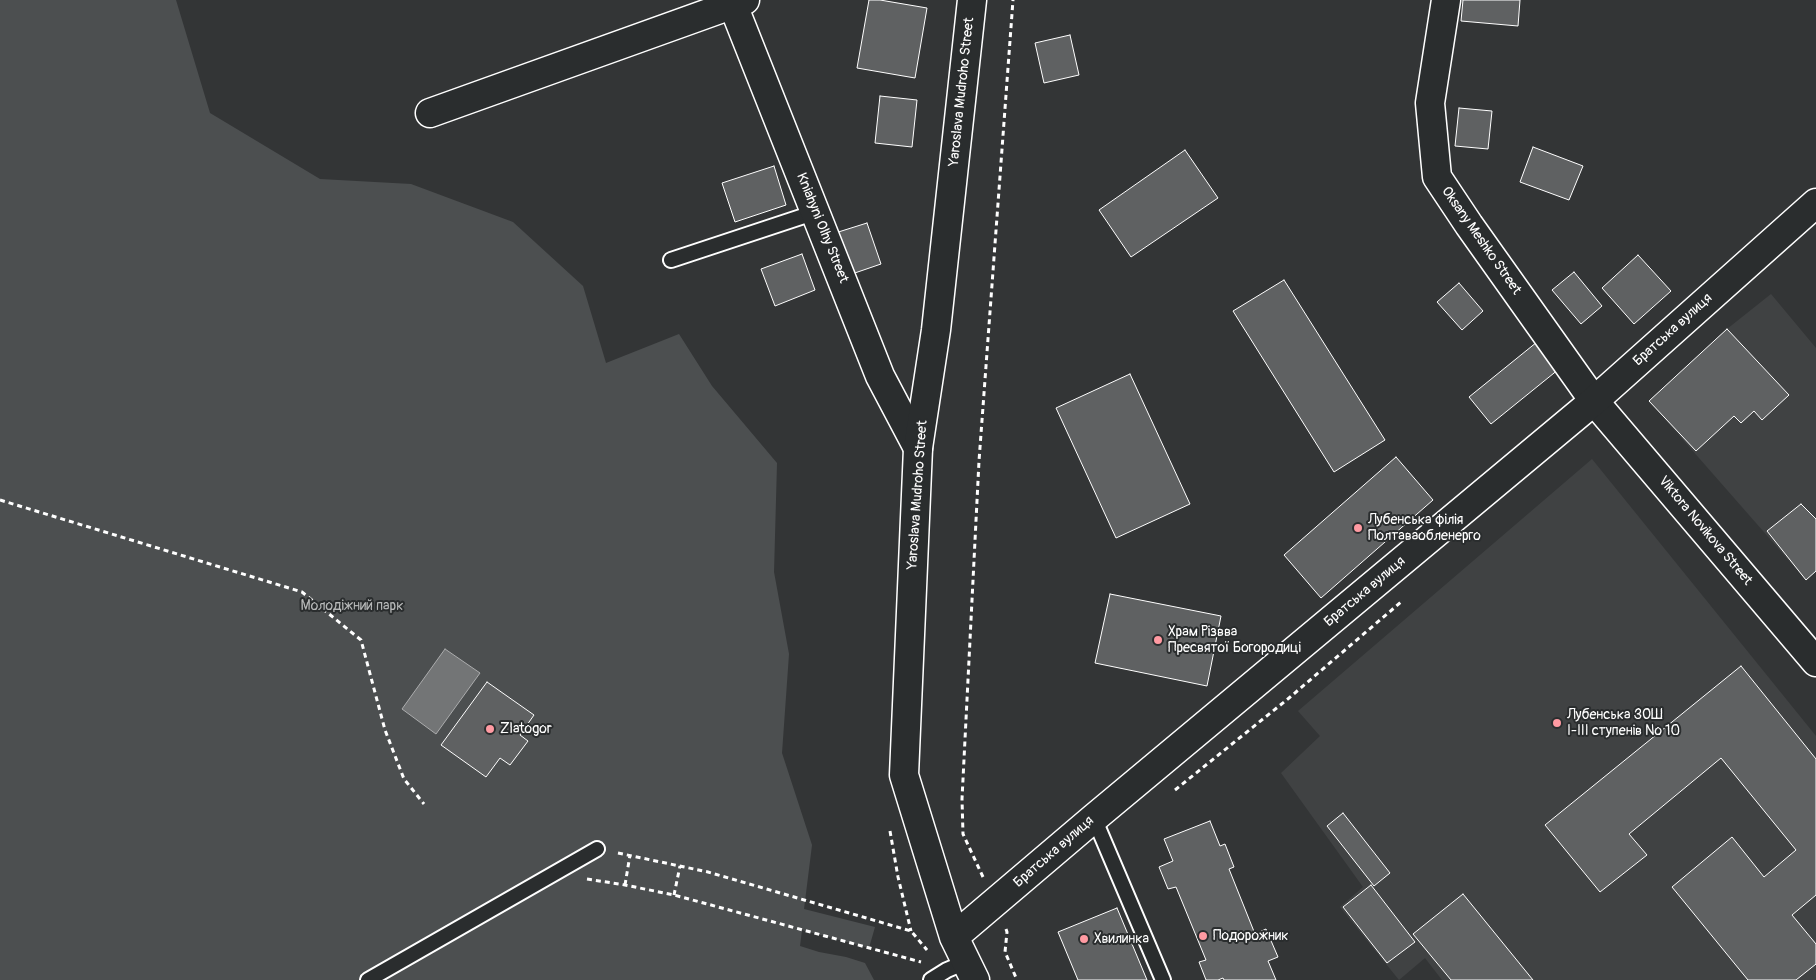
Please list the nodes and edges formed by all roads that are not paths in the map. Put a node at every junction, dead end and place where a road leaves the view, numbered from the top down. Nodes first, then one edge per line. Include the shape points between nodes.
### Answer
1 (972, 0) edge
2 (1446, 0) edge
3 (739, 3) edge
4 (430, 114) dead end
5 (1816, 203) edge
6 (816, 212) junction
7 (671, 260) dead end
8 (1594, 401) junction
9 (918, 448) junction
10 (1816, 662) edge
11 (1094, 818) junction
12 (597, 850) road end
13 (954, 937) junction
14 (957, 971) edge
15 (368, 980) edge
16 (931, 980) edge
17 (1163, 980) edge

1 - 9 street, Yaroslava Mudroho Street via 936,330
2 - 8 street, Oksany Meshko Street via 1430,103 1437,177
3 - 4 street, Kniahyni Olhy Street
3 - 6 street, Kniahyni Olhy Street
5 - 8 street, Братська вулиця
6 - 7 lane
6 - 9 street, Kniahyni Olhy Street via 880,376
8 - 10 street, Viktora Novikova Street
8 - 11 street, Братська вулиця
9 - 13 street, Yaroslava Mudroho Street via 904,774
11 - 13 street, Братська вулиця
11 - 17 lane
12 - 15 lane
13 - 14 street, Yaroslava Mudroho Street
14 - 16 lane

